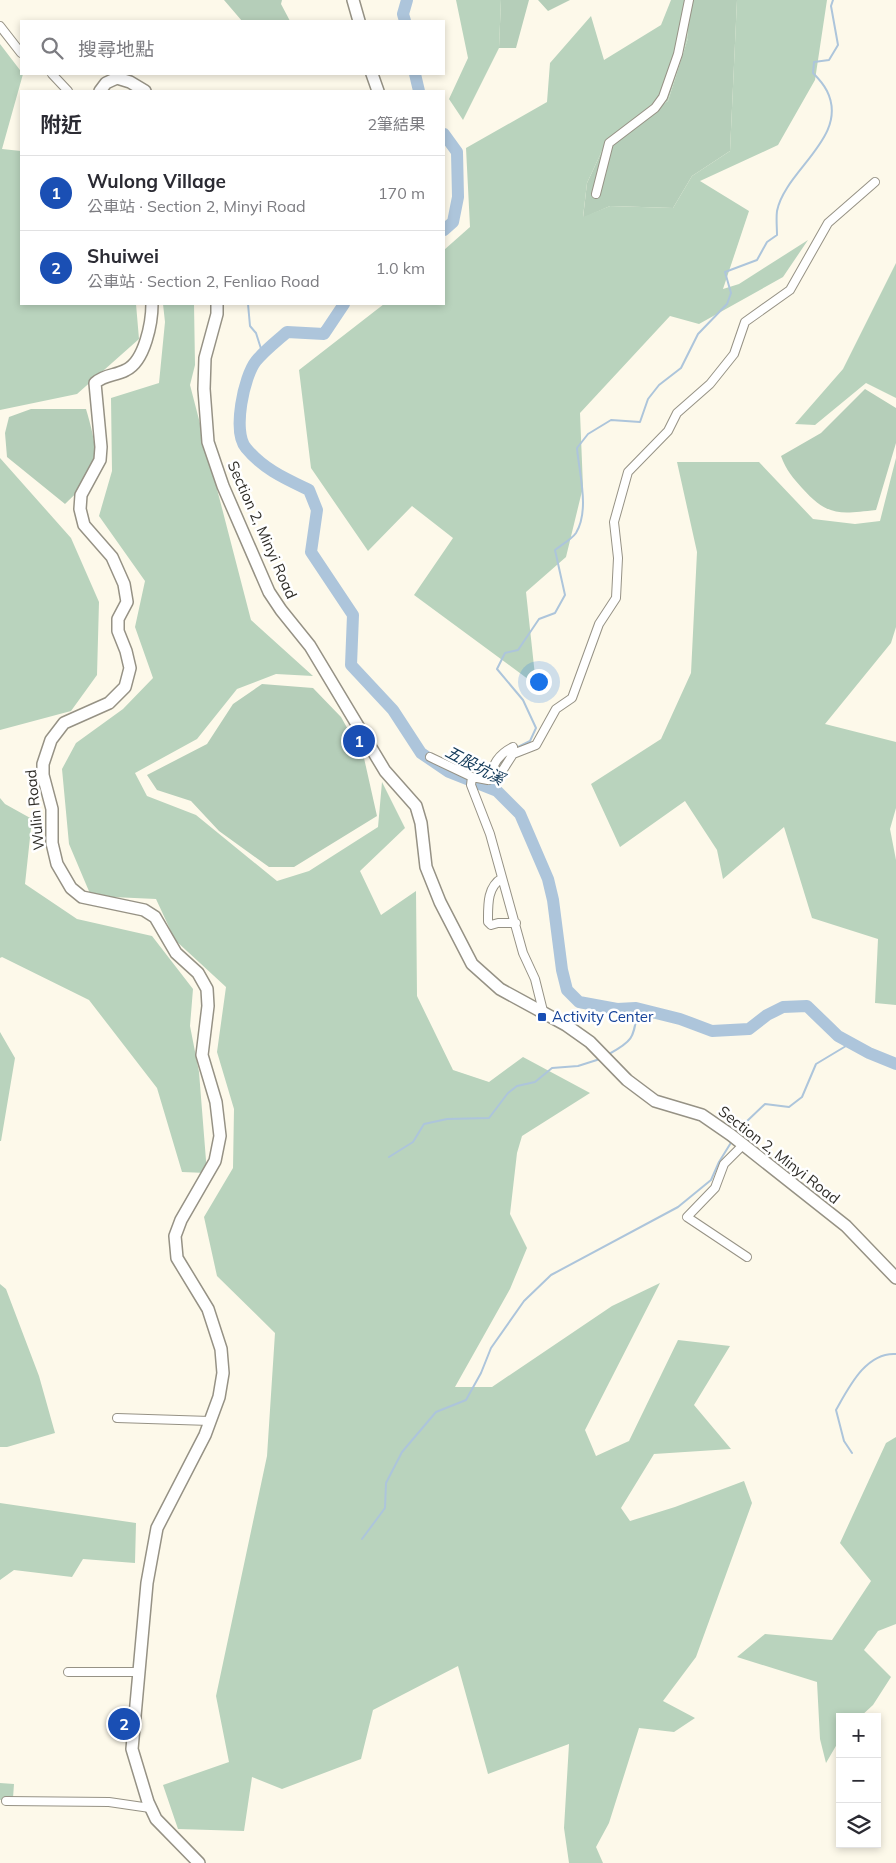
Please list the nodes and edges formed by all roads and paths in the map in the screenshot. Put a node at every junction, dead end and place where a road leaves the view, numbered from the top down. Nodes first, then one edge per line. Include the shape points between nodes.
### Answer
1 (353, 0) edge
2 (689, 0) edge
3 (359, 20) edge
4 (0, 26) edge
5 (20, 52) edge
6 (53, 75) edge
7 (372, 75) edge
8 (67, 90) edge
9 (101, 90) edge
10 (143, 90) edge
11 (378, 90) edge
12 (875, 182) dead end
13 (596, 194) dead end
14 (152, 305) edge
15 (217, 305) edge
16 (513, 747) dead end
17 (430, 757) dead end
18 (488, 780) junction
19 (472, 781) junction
20 (502, 878) junction
21 (516, 924) junction
22 (543, 1011) junction
23 (738, 1140) junction
24 (747, 1257) dead end
25 (896, 1278) edge
26 (118, 1418) dead end
27 (210, 1421) junction
28 (68, 1672) dead end
29 (139, 1672) junction
30 (6, 1801) dead end
31 (150, 1808) junction
32 (199, 1863) edge

1 - 3 main road
2 - 13 street via 678,54 663,97 655,108 608,143
4 - 5 street
6 - 8 street
7 - 11 main road
9 - 10 main road via 106,83 118,78
12 - 18 street via 828,223 790,290 745,322 734,354 628,472 614,522 618,558 616,598 599,624 582,666 578,686 572,698 556,710 536,745 513,754 499,776
14 - 27 main road, Wulin Road via 148,334 136,362 127,370 101,377 95,383 100,460 81,495 80,509 84,525 112,557 124,584 127,602 118,619 118,632 130,668 125,687 109,703 64,723 51,740 43,764 43,776 52,809 52,843 57,864 71,888 82,897 144,910 155,917 176,953 198,973 207,989 202,1055 216,1102 220,1136 215,1161 175,1236 177,1258 208,1309 221,1349 223,1373
15 - 22 main road, Section 2, Minyi Road via 204,372 208,442 223,486 269,592 310,646 381,765 416,806 426,867 472,964 500,989
16 - 18 street via 495,761
17 - 19 street
18 - 19 street
19 - 20 street
20 - 21 street
20 - 21 street via 494,883 488,922 491,925 498,922
21 - 22 street
22 - 23 main road, Section 2, Minyi Road via 566,1024 655,1101 702,1115
23 - 24 street via 715,1188 687,1217
23 - 25 main road, Section 2, Minyi Road via 846,1226
26 - 27 street
27 - 29 main road via 194,1459 157,1528 147,1583
28 - 29 street
29 - 31 main road via 132,1749
30 - 31 street via 108,1802
31 - 32 main road via 156,1819

